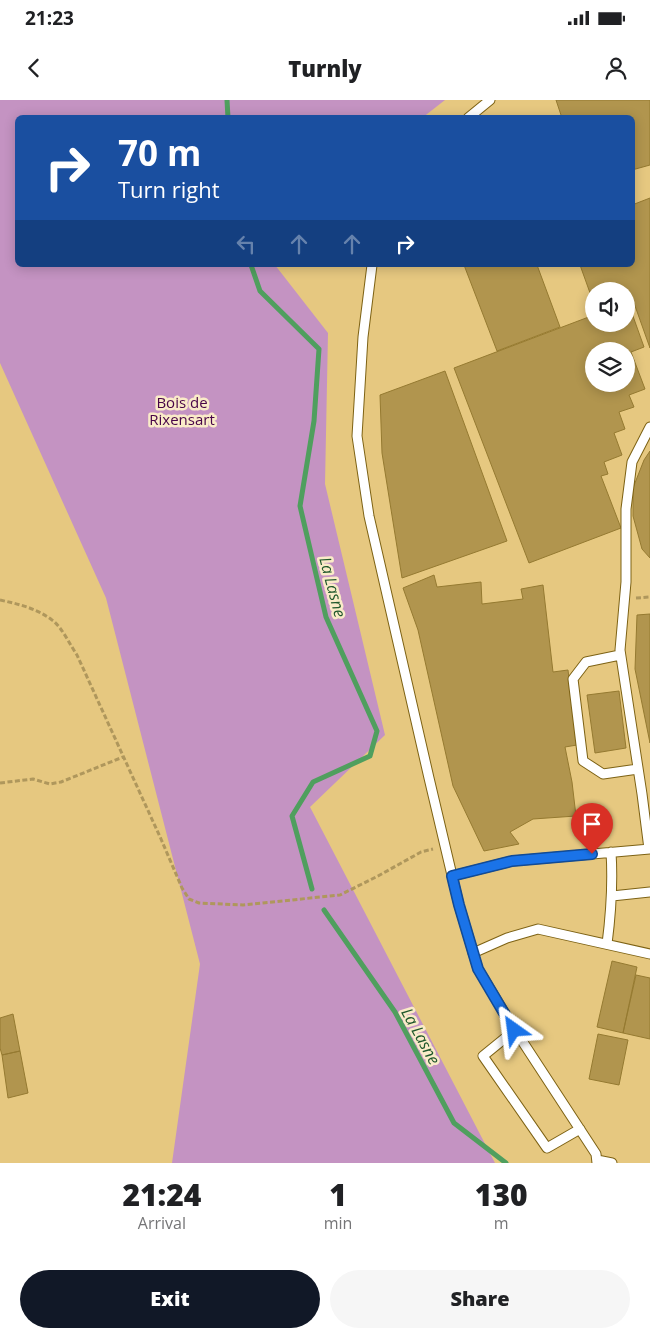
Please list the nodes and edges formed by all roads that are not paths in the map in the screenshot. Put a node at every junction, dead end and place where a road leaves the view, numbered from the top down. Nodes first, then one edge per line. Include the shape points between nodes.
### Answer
1 (490, 100) edge
2 (472, 115) edge
3 (372, 267) edge
4 (650, 426) edge
5 (620, 655) junction
6 (638, 768) junction
7 (649, 849) edge
8 (611, 852) junction
9 (452, 876) junction
10 (650, 892) edge
11 (612, 896) junction
12 (606, 944) junction
13 (473, 953) junction
14 (650, 954) edge
15 (514, 1030) junction
16 (580, 1129) junction
17 (597, 1161) edge
18 (612, 1163) edge

1 - 2 lane
3 - 9 lane via 362,337 356,436 369,516
4 - 5 lane via 632,462 628,490
5 - 6 lane
5 - 6 lane via 586,662 572,679 583,761 603,774
6 - 7 lane
7 - 8 lane
8 - 9 lane via 512,861
8 - 11 lane
9 - 13 lane
10 - 11 lane
11 - 12 lane
12 - 13 lane via 538,929
12 - 14 lane
13 - 15 lane via 478,969
15 - 16 lane
15 - 16 lane via 483,1056 547,1148
16 - 17 lane
17 - 18 lane

